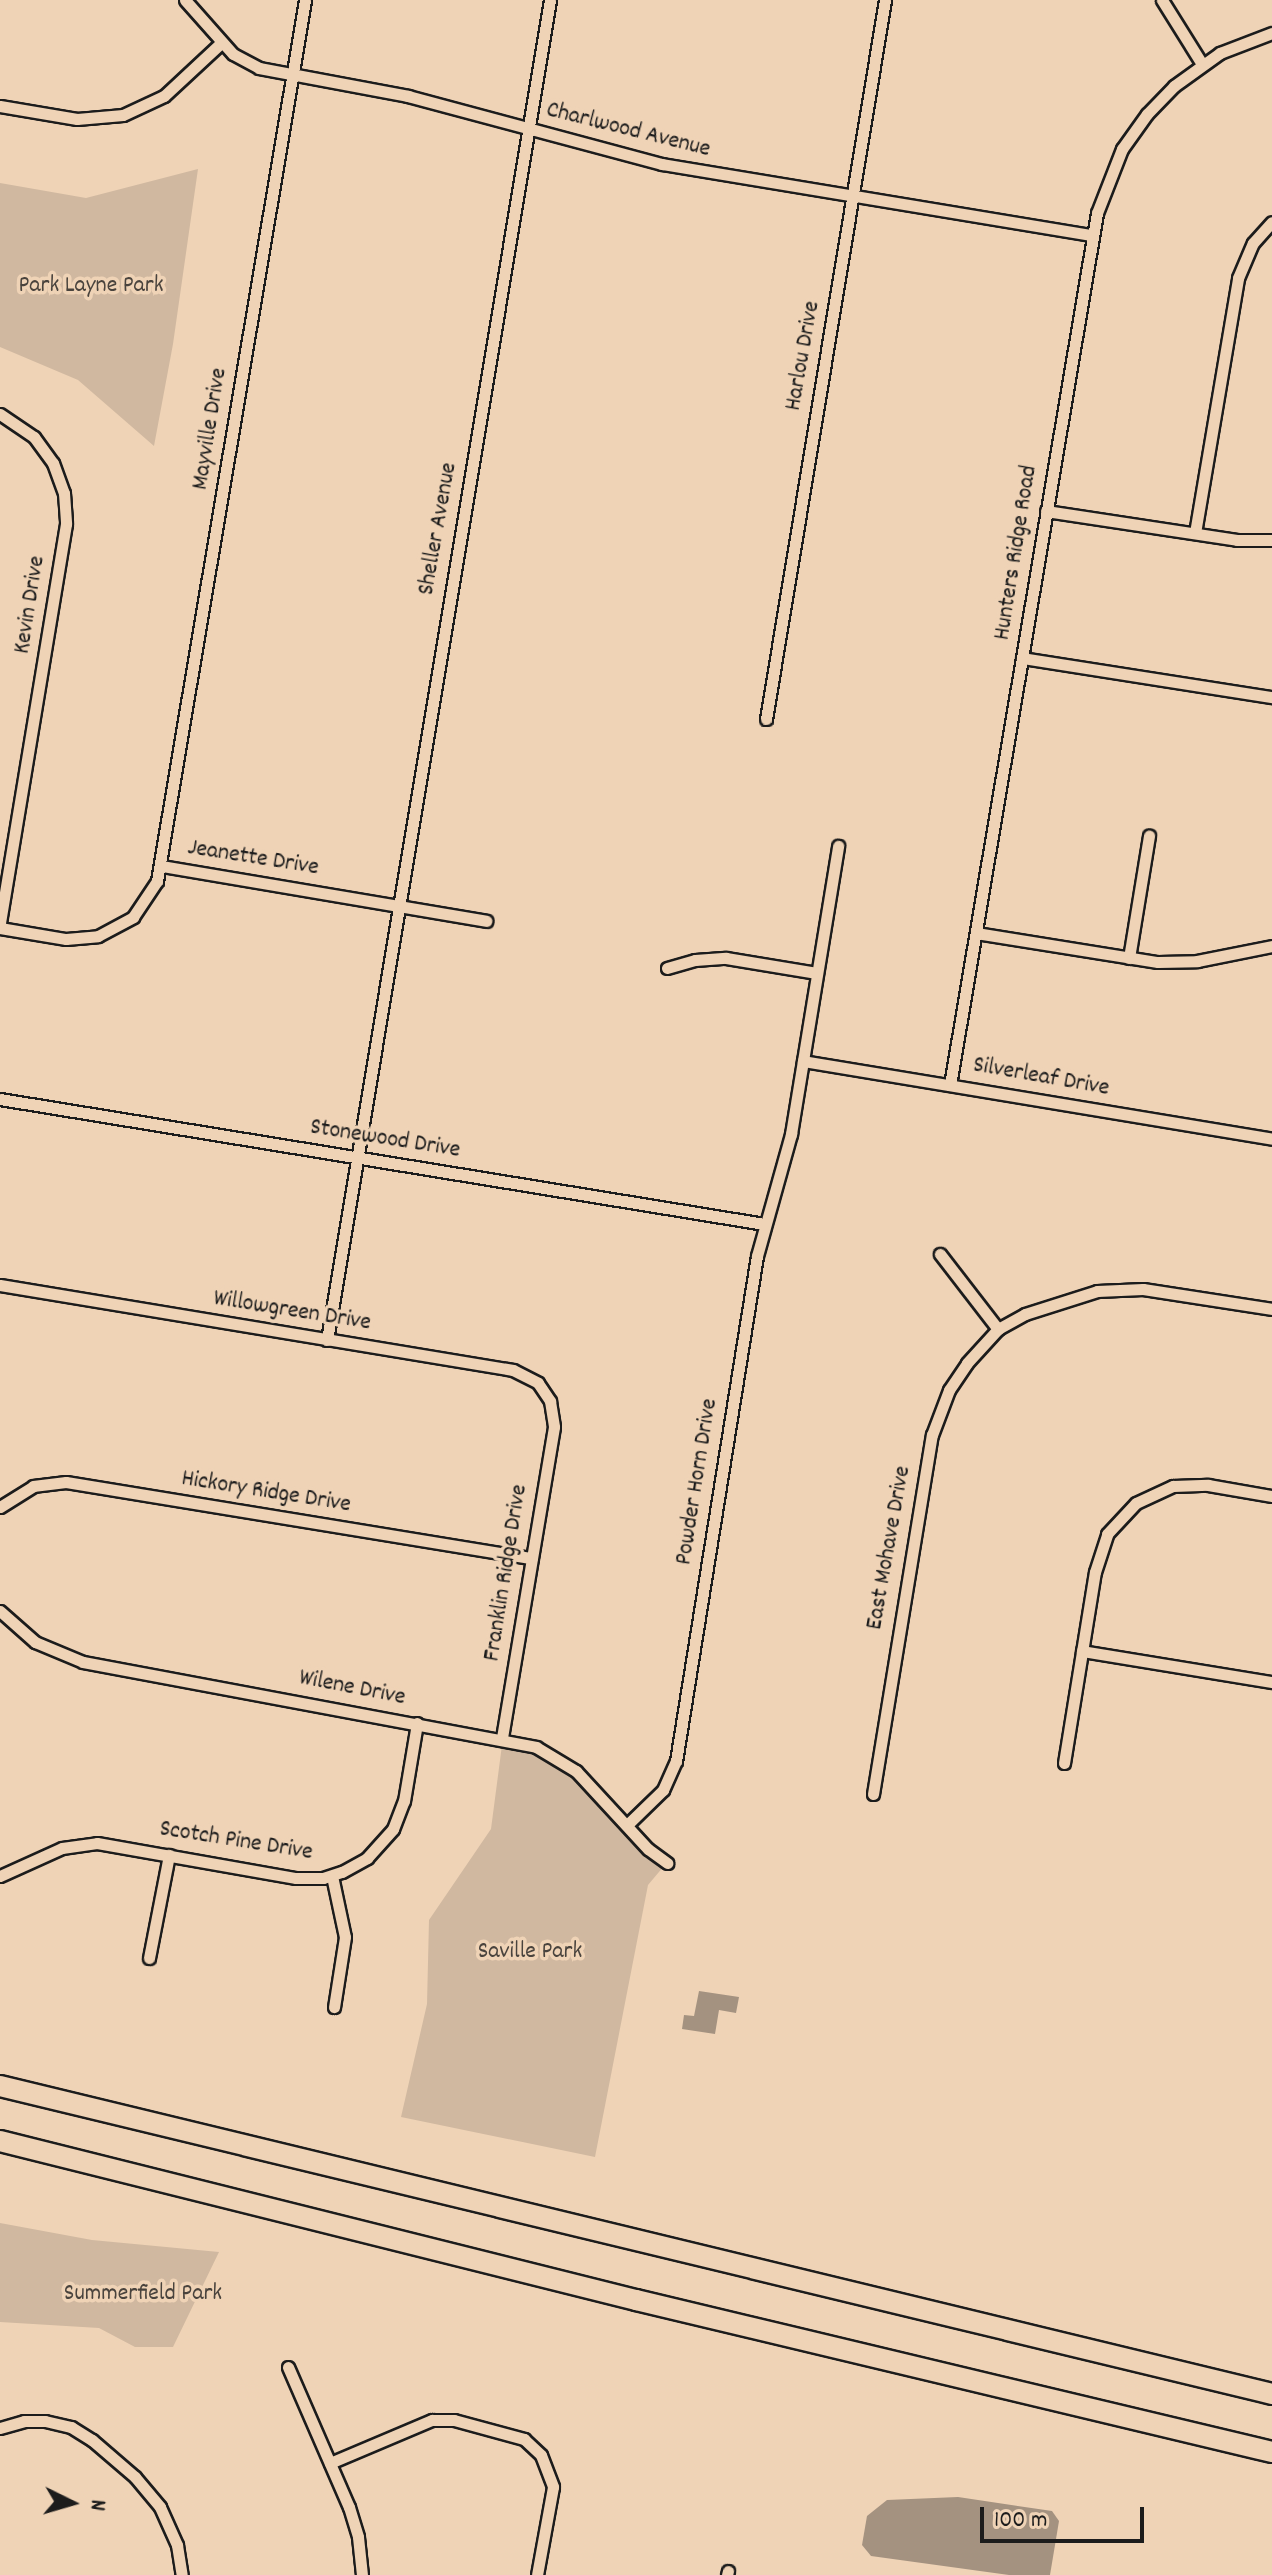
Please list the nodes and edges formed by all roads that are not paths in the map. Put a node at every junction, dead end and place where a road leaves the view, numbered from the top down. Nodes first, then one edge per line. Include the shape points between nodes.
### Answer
1 (185, 0) edge
2 (305, 0) edge
3 (550, 0) edge
4 (885, 0) edge
5 (1162, 0) edge
6 (1272, 33) edge
7 (221, 43) junction
8 (1202, 64) junction
9 (293, 75) junction
10 (0, 106) edge
11 (529, 129) junction
12 (854, 194) junction
13 (1272, 222) edge
14 (1092, 235) junction
15 (0, 414) edge
16 (1046, 511) junction
17 (1195, 533) junction
18 (1272, 540) edge
19 (1022, 658) junction
20 (1272, 697) edge
21 (766, 719) dead end
22 (1149, 836) dead end
23 (838, 846) dead end
24 (162, 866) junction
25 (397, 906) junction
26 (486, 921) dead end
27 (0, 926) edge
28 (976, 933) junction
29 (1272, 946) edge
30 (1129, 958) junction
31 (667, 968) dead end
32 (817, 973) junction
33 (803, 1061) junction
34 (950, 1085) junction
35 (0, 1099) edge
36 (1272, 1139) edge
37 (357, 1158) junction
38 (764, 1224) junction
39 (940, 1254) dead end
40 (0, 1285) edge
41 (1272, 1309) edge
42 (998, 1329) junction
43 (327, 1340) junction
44 (554, 1415) joint
45 (1272, 1496) edge
46 (0, 1507) edge
47 (532, 1558) junction
48 (0, 1611) edge
49 (1082, 1651) junction
50 (1272, 1682) edge
51 (417, 1723) junction
52 (502, 1739) junction
53 (1064, 1763) dead end
54 (873, 1794) dead end
55 (628, 1824) junction
56 (169, 1855) junction
57 (667, 1863) dead end
58 (0, 1876) edge
59 (332, 1876) junction
60 (149, 1958) dead end
61 (334, 2007) dead end
62 (0, 2086) edge
63 (0, 2141) edge
64 (288, 2367) dead end
65 (1272, 2394) edge
66 (0, 2428) edge
67 (1272, 2452) edge
68 (330, 2463) junction
69 (182, 2575) edge
70 (362, 2575) edge
71 (537, 2575) edge

1 - 7 street, Charlwood Avenue
2 - 9 street, Mayville Drive
3 - 11 street, Sheller Avenue
4 - 12 street, Harlou Drive
5 - 8 street
6 - 8 street, Hunters Ridge Road
7 - 9 street, Charlwood Avenue via 243,62
7 - 10 street via 164,96 123,115 77,119
8 - 14 street, Hunters Ridge Road via 1134,131 1108,178
9 - 11 street, Charlwood Avenue via 408,96
9 - 24 street, Mayville Drive
11 - 12 street, Charlwood Avenue via 662,164
11 - 25 street, Sheller Avenue
12 - 14 street, Charlwood Avenue
12 - 21 street, Harlou Drive
13 - 17 street via 1253,243 1238,278
14 - 16 street, Hunters Ridge Road
15 - 27 street, Kevin Drive via 23,427 45,450 60,477 66,508
16 - 17 street
16 - 19 street, Hunters Ridge Road
17 - 18 street
19 - 20 street
19 - 28 street, Hunters Ridge Road
22 - 30 street
23 - 32 street, Powder Horn Drive
24 - 25 street, Jeanette Drive
24 - 27 street, Jeanette Drive via 143,906 111,931 66,939
25 - 26 street, Jeanette Drive
25 - 37 street, Sheller Avenue
28 - 30 street
28 - 34 street, Hunters Ridge Road
29 - 30 street via 1197,961
31 - 32 street via 726,958
32 - 33 street, Powder Horn Drive
33 - 34 street, Silverleaf Drive
33 - 38 street, Powder Horn Drive via 791,1134
34 - 36 street, Silverleaf Drive
35 - 37 street, Stonewood Drive
37 - 38 street, Stonewood Drive
37 - 43 street, Sheller Avenue
38 - 55 street, Powder Horn Drive via 676,1761 663,1790
39 - 42 street
40 - 43 street, Willowgreen Drive
41 - 42 street via 1115,1289 1045,1304
42 - 54 street, East Mohave Drive via 949,1390 932,1435
43 - 44 street, Willowgreen Drive via 520,1372 543,1388
44 - 47 street, Franklin Ridge Drive
45 - 49 street via 1192,1484 1157,1491 1127,1511 1107,1534 1100,1552
46 - 47 street, Hickory Ridge Drive via 33,1486 66,1482
47 - 52 street, Franklin Ridge Drive
48 - 51 street, Wilene Drive via 45,1648 83,1662
49 - 50 street
49 - 53 street
51 - 52 street, Wilene Drive
51 - 59 street, Scotch Pine Drive via 404,1801 393,1829 367,1858
52 - 55 street, Wilene Drive via 536,1747 565,1762
55 - 57 street, Wilene Drive
56 - 58 street, Scotch Pine Drive via 81,1844
56 - 59 street, Scotch Pine Drive via 296,1878
56 - 60 street
59 - 61 street via 345,1937
62 - 65 highway
63 - 67 highway
64 - 68 street
66 - 69 street via 45,2421 71,2427 92,2440 160,2507 177,2545
68 - 70 street via 354,2522
68 - 71 street via 432,2420 454,2420 524,2439 541,2455 553,2487

